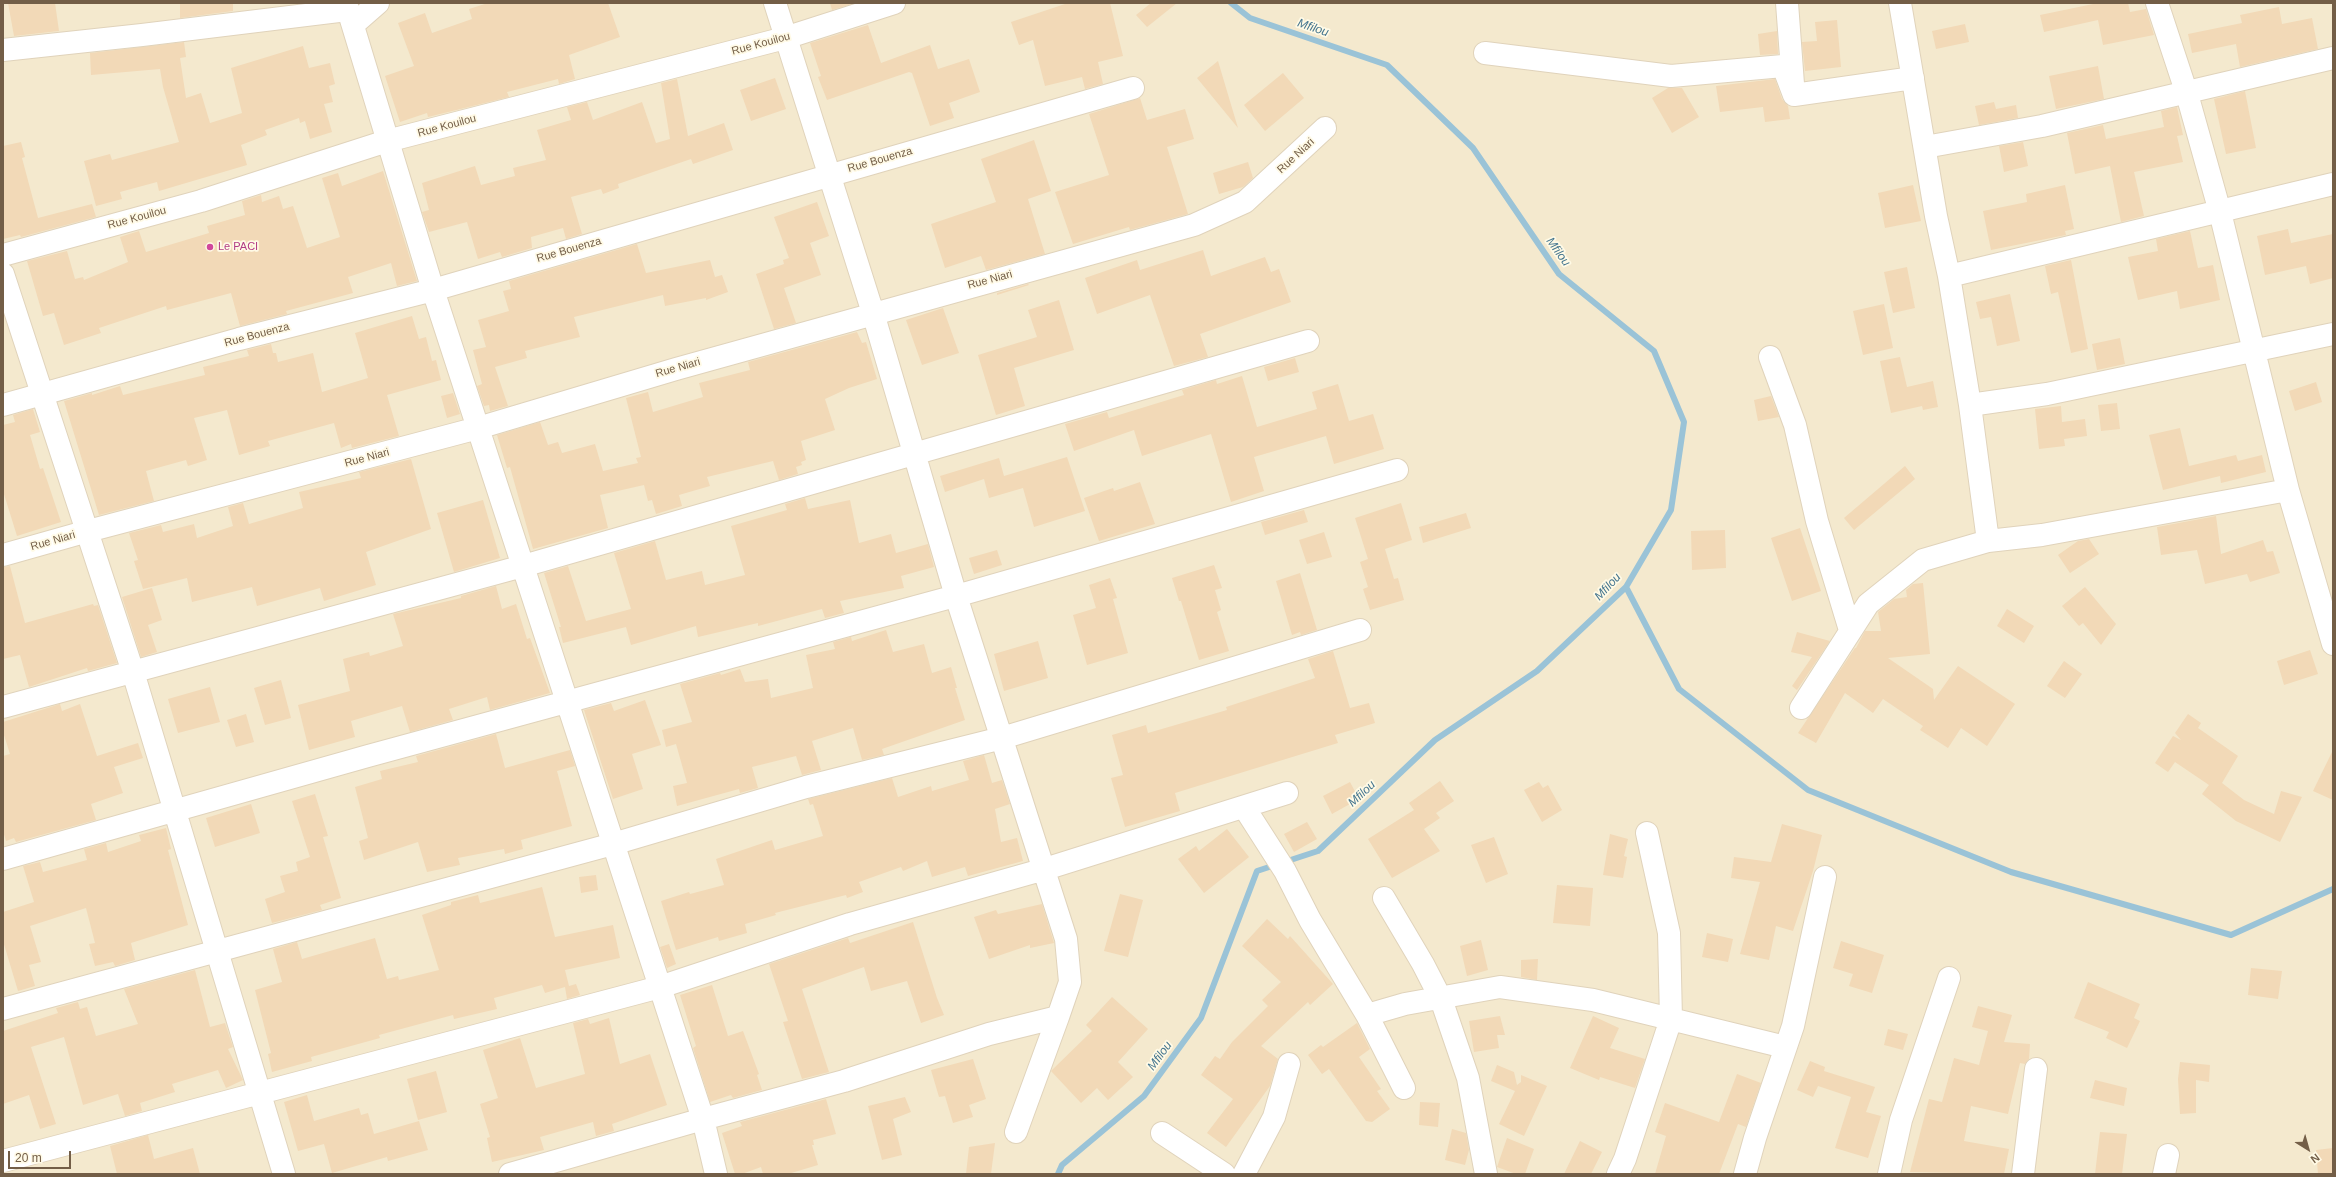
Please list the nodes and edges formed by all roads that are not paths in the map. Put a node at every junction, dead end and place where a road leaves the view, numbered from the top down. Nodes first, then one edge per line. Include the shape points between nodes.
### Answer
1 (378, 3) edge
2 (775, 3) edge
3 (894, 3) edge
4 (1787, 3) edge
5 (2157, 3) edge
6 (1903, 4) edge
7 (349, 12) edge
8 (785, 38) junction
9 (3, 50) edge
10 (1486, 53) dead end
11 (2333, 58) edge
12 (1913, 78) junction
13 (1133, 88) dead end
14 (2187, 94) junction
15 (1794, 95) junction
16 (1325, 128) dead end
17 (387, 141) junction
18 (1924, 147) junction
19 (828, 175) junction
20 (2333, 184) edge
21 (2220, 212) junction
22 (3, 255) edge
23 (3, 274) edge
24 (1949, 276) junction
25 (433, 290) junction
26 (873, 313) junction
27 (2333, 334) edge
28 (1308, 341) dead end
29 (2255, 351) junction
30 (1770, 357) dead end
31 (42, 394) junction
32 (3, 405) edge
33 (1970, 405) junction
34 (478, 428) junction
35 (913, 454) junction
36 (1397, 470) dead end
37 (2288, 490) junction
38 (88, 531) junction
39 (1988, 541) junction
40 (3, 555) edge
41 (523, 566) junction
42 (956, 596) junction
43 (1360, 630) dead end
44 (1850, 630) junction
45 (2333, 644) edge
46 (133, 672) junction
47 (568, 702) junction
48 (3, 707) edge
49 (1801, 708) dead end
50 (1002, 738) junction
51 (1287, 793) dead end
52 (1244, 807) junction
53 (176, 810) junction
54 (1647, 834) dead end
55 (613, 844) junction
56 (3, 859) edge
57 (1045, 869) junction
58 (1825, 877) dead end
59 (1384, 898) dead end
60 (217, 953) junction
61 (1950, 978) dead end
62 (660, 987) junction
63 (1441, 999) junction
64 (3, 1009) edge
65 (1367, 1015) junction
66 (1058, 1017) junction
67 (1671, 1019) junction
68 (1786, 1047) junction
69 (1289, 1064) dead end
70 (2036, 1069) dead end
71 (1404, 1088) dead end
72 (258, 1092) junction
73 (703, 1119) junction
74 (1016, 1132) dead end
75 (1162, 1133) dead end
76 (3, 1161) edge
77 (284, 1174) edge
78 (510, 1174) edge
79 (716, 1174) edge
80 (1224, 1174) edge
81 (1244, 1174) edge
82 (1486, 1174) edge
83 (1618, 1174) edge
84 (1745, 1174) edge
85 (1889, 1174) edge
86 (2023, 1174) edge

1 - 7 street
2 - 8 street
3 - 8 street, Rue Kouilou
4 - 15 street
5 - 14 street
6 - 12 street
7 - 9 street
7 - 17 street
8 - 17 street, Rue Kouilou
8 - 19 street
10 - 15 street via 1671,76 1783,66
11 - 14 street
12 - 15 street
12 - 18 street
13 - 19 street, Rue Bouenza
14 - 18 street via 2042,126
14 - 21 street
16 - 26 street, Rue Niari via 1245,202 1194,225
17 - 22 street, Rue Kouilou via 201,201
17 - 25 street
18 - 24 street
19 - 25 street, Rue Bouenza
19 - 26 street
20 - 21 street
21 - 24 street
21 - 29 street
23 - 31 street
24 - 33 street
25 - 31 street, Rue Bouenza
25 - 34 street
26 - 34 street, Rue Niari
26 - 35 street
27 - 29 street
28 - 35 street
29 - 33 street via 2047,394
29 - 37 street
30 - 44 street via 1795,425 1817,521
31 - 32 street, Rue Bouenza
31 - 38 street
33 - 39 street
34 - 38 street, Rue Niari
34 - 41 street
35 - 41 street
35 - 42 street
36 - 42 street
37 - 39 street via 2042,535
37 - 45 street
38 - 40 street, Rue Niari
38 - 46 street
39 - 44 street via 1923,560 1868,604
41 - 46 street
41 - 47 street
42 - 47 street
42 - 50 street
43 - 50 street
44 - 49 street
46 - 48 street
46 - 53 street
47 - 53 street
47 - 55 street
50 - 55 street via 806,787
50 - 57 street
51 - 52 street
52 - 57 street
52 - 65 street via 1285,871 1310,920
53 - 56 street
53 - 60 street
54 - 67 street via 1669,933
55 - 60 street
55 - 62 street
57 - 62 street via 850,924
57 - 66 street via 1066,939 1070,982
58 - 68 street via 1793,1026
59 - 63 street
60 - 64 street
60 - 72 street
61 - 85 street via 1901,1120
62 - 72 street
62 - 73 street
63 - 65 street via 1405,1004
63 - 67 street via 1500,987 1593,1000
63 - 82 street via 1468,1078
65 - 71 street
66 - 73 street via 989,1034 844,1081
66 - 74 street
67 - 68 street
67 - 83 street
68 - 84 street via 1754,1138
69 - 81 street via 1274,1117
70 - 86 street
72 - 76 street
72 - 77 street
73 - 78 street
73 - 79 street
75 - 80 street

